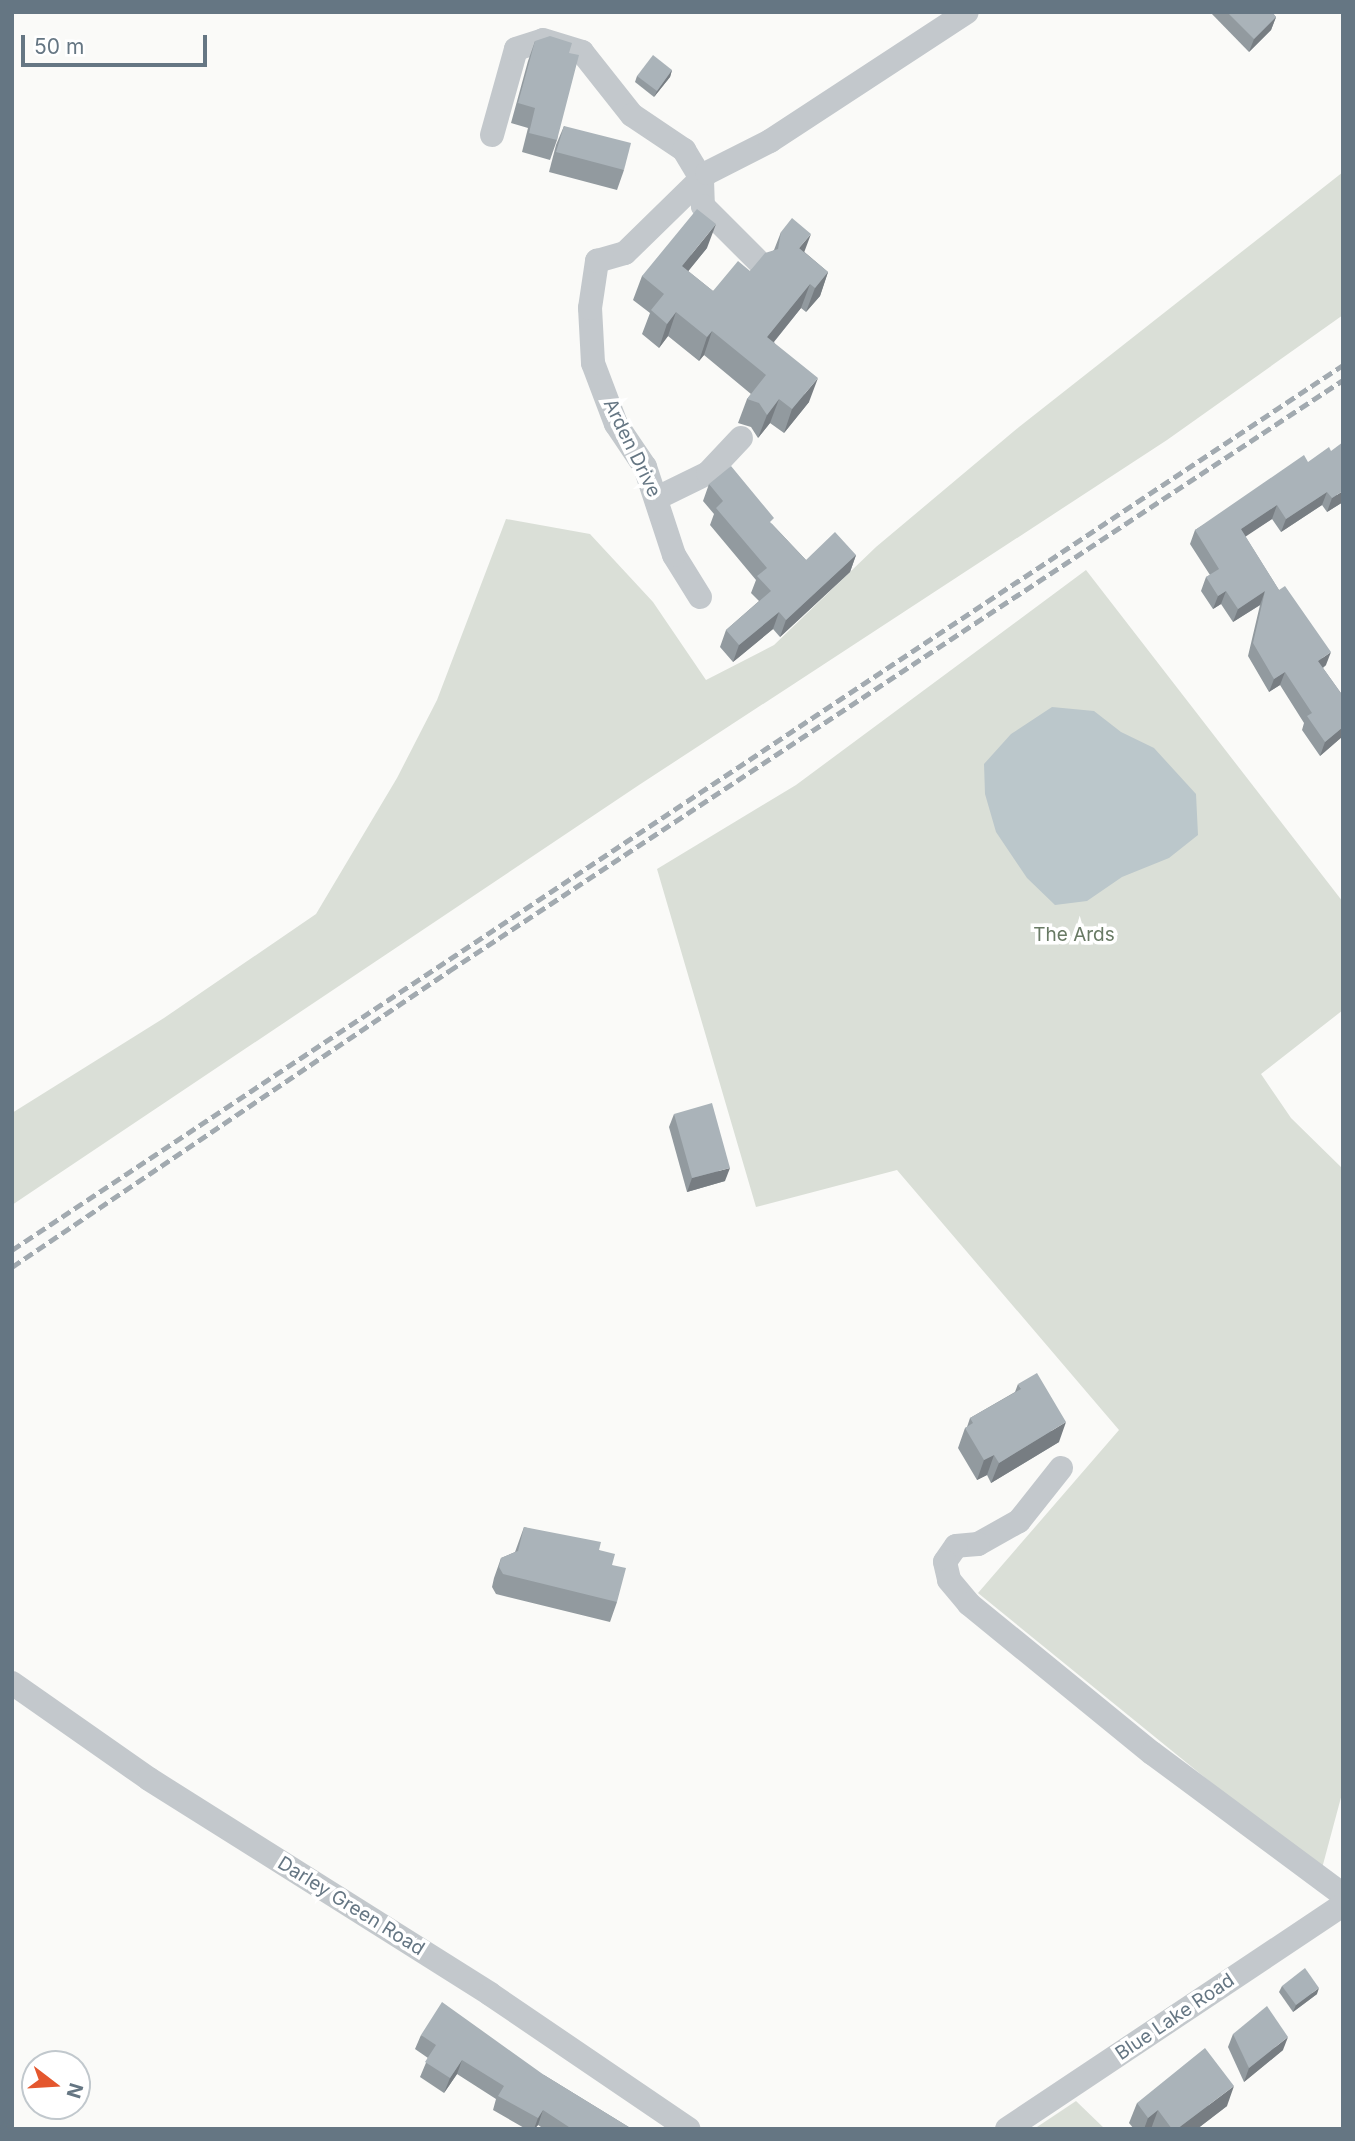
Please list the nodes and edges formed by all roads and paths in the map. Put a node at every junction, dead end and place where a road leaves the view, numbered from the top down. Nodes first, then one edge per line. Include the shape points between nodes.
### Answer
1 (967, 12) edge
2 (492, 135) dead end
3 (702, 180) junction
4 (759, 262) edge
5 (741, 438) dead end
6 (657, 498) junction
7 (700, 597) dead end
8 (1061, 1468) dead end
9 (12, 1683) edge
10 (1343, 1895) edge
11 (1343, 1905) edge
12 (689, 2129) edge
13 (1007, 2129) edge

1 - 3 street
2 - 3 street via 516,49 543,40 582,52 632,115 684,150
3 - 4 street via 703,206
3 - 6 street, Arden Drive via 625,253 597,261 590,308 593,363 617,424 645,467
5 - 6 street via 708,473
6 - 7 street, Arden Drive via 674,555
8 - 10 street via 1019,1521 978,1544 956,1546 946,1562 949,1580 969,1604 1152,1753
9 - 12 street, Darley Green Road via 149,1779 491,1994
11 - 13 street, Blue Lake Road

